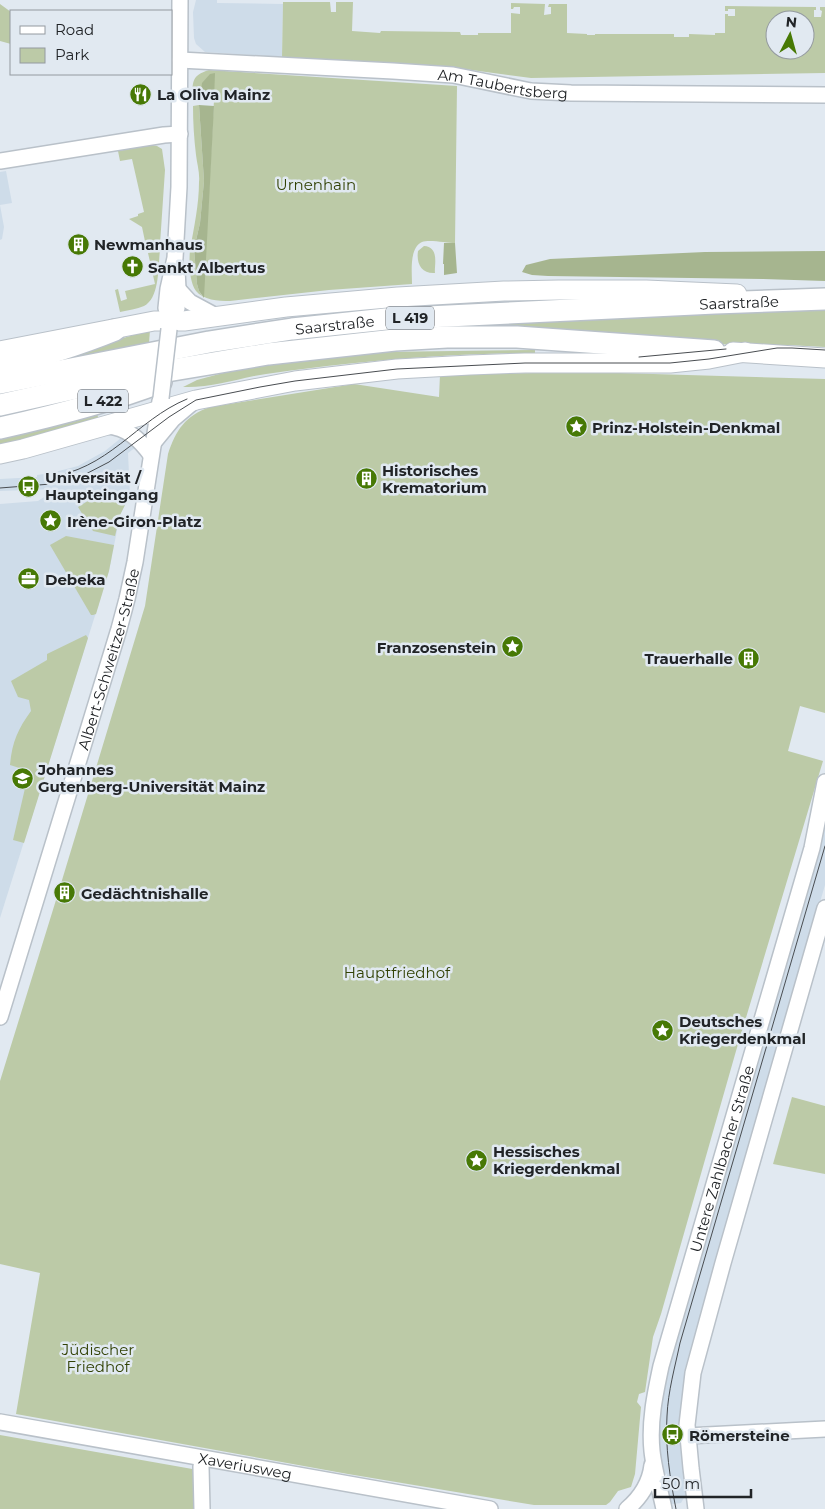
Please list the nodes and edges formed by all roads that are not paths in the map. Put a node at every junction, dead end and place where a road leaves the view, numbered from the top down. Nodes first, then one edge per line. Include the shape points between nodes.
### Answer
1 (180, 0) edge
2 (180, 60) junction
3 (825, 95) edge
4 (180, 134) junction
5 (0, 161) edge
6 (176, 258) junction
7 (178, 289) junction
8 (825, 299) edge
9 (216, 316) junction
10 (170, 325) junction
11 (115, 330) junction
12 (0, 351) edge
13 (714, 351) joint
14 (745, 352) junction
15 (825, 358) edge
16 (203, 364) junction
17 (0, 367) edge
18 (0, 383) edge
19 (196, 400) junction
20 (160, 404) junction
21 (0, 405) edge
22 (106, 426) junction
23 (0, 428) edge
24 (152, 449) junction
25 (0, 454) edge
26 (825, 782) edge
27 (825, 908) edge
28 (0, 1017) edge
29 (0, 1422) edge
30 (825, 1429) edge
31 (687, 1436) junction
32 (652, 1454) junction
33 (202, 1459) junction
34 (461, 1507) edge
35 (202, 1509) edge
36 (490, 1509) edge
37 (627, 1509) edge
38 (664, 1509) edge
39 (696, 1509) edge

1 - 2 street
2 - 3 street, Am Taubertsberg via 453,75 531,91
2 - 4 street
4 - 5 street
4 - 6 street
6 - 7 street
6 - 10 street via 166,308
7 - 9 street via 190,302
7 - 10 street via 177,308
8 - 9 main road, Saarstraße via 646,290 504,291 349,301
8 - 18 highway, Saarstraße / L 419 via 386,319 209,342
9 - 10 main road, Saarstraße
10 - 11 main road, Saarstraße via 154,321
10 - 20 street, Albert-Schweitzer-Straße, bridge
11 - 12 main road, Saarstraße
11 - 17 highway
13 - 14 main road, Saarstraße / L 419
13 - 16 highway, Saarstraße / L 419 via 517,337 447,337 348,344
14 - 15 main road, Saarstraße / L 419
14 - 19 main road, Saarstraße via 670,363 525,363 397,369 295,381
16 - 21 highway, Saarstraße / L 419
16 - 23 highway, L 422 via 145,388
19 - 20 main road, Saarstraße
19 - 24 street via 173,419
20 - 22 main road, Saarstraße
20 - 24 street, Albert-Schweitzer-Straße
22 - 24 street via 126,430
22 - 25 main road, Saarstraße
24 - 28 street, Albert-Schweitzer-Straße via 135,562 119,629
26 - 32 street, Untere Zahlbacher Straße via 809,858 661,1366 652,1414
27 - 31 street, Untere Zahlbacher Straße via 700,1343 689,1394
29 - 33 street, Xaveriusweg
30 - 31 street
31 - 39 street, Untere Zahlbacher Straße
32 - 37 street via 650,1477 645,1489
32 - 38 street, Untere Zahlbacher Straße
33 - 34 street, Xaveriusweg
33 - 35 street
34 - 36 street, Xaveriusweg

